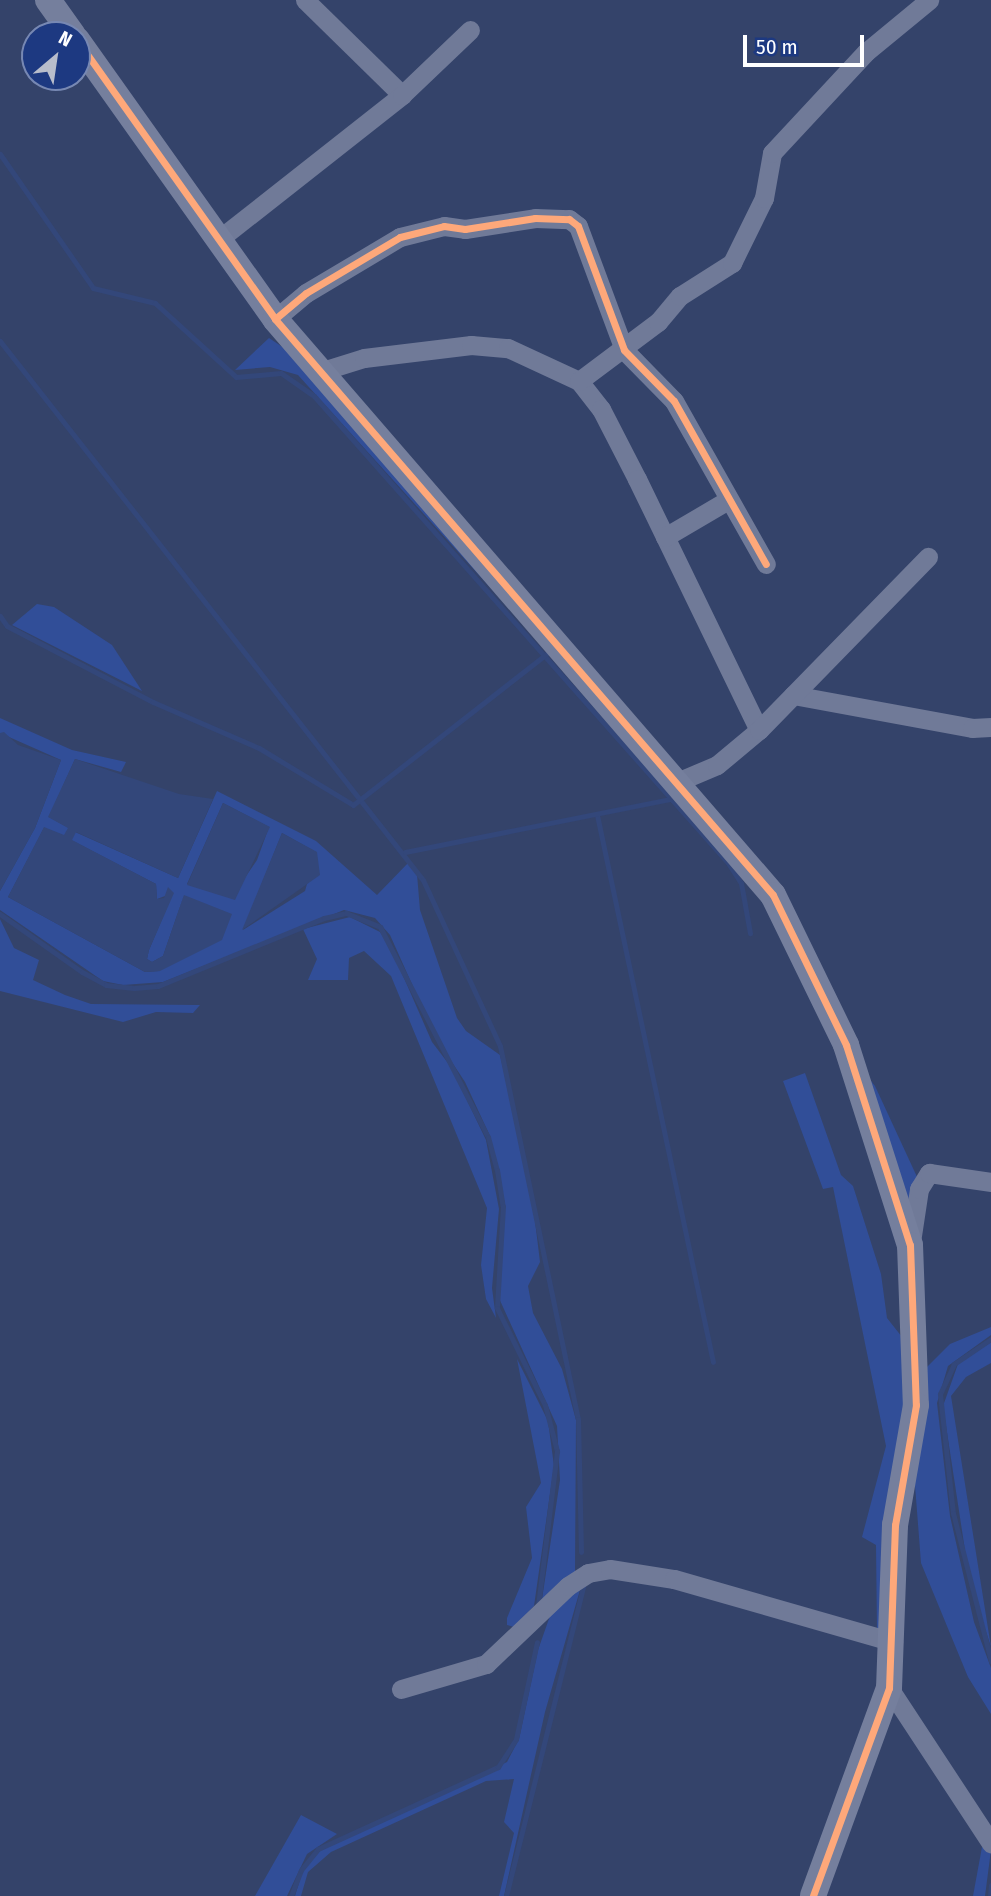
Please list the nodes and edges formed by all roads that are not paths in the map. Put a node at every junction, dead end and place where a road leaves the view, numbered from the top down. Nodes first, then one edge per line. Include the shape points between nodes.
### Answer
1 (48, 0) edge
2 (304, 0) edge
3 (929, 0) edge
4 (63, 21) edge
5 (470, 30) dead end
6 (91, 60) edge
7 (402, 95) junction
8 (218, 240) junction
9 (275, 318) junction
10 (624, 350) junction
11 (319, 372) junction
12 (579, 381) junction
13 (728, 500) junction
14 (665, 537) junction
15 (928, 557) dead end
16 (766, 564) dead end
17 (793, 695) junction
18 (991, 727) edge
19 (759, 730) junction
20 (677, 782) junction
21 (991, 1182) edge
22 (910, 1244) junction
23 (893, 1642) junction
24 (889, 1688) junction
25 (401, 1689) dead end
26 (991, 1843) edge
27 (813, 1896) edge

1 - 4 street
2 - 7 street
3 - 10 street via 866,52 772,153 764,198 732,263 680,296
5 - 7 street
6 - 8 street
7 - 8 street
8 - 9 street
9 - 10 street via 306,293 400,237 444,226 466,229 555,216 578,226
9 - 11 street
10 - 12 street
10 - 13 street via 674,401
11 - 12 street via 363,358 471,345 508,348
11 - 20 street
12 - 14 street via 601,410
13 - 14 street
13 - 16 street
14 - 19 street
15 - 17 street
17 - 18 street via 972,729
17 - 19 street
19 - 20 street via 717,765
20 - 22 street via 786,915 846,1045
21 - 22 street via 929,1173 919,1189
22 - 23 street via 916,1405 895,1525
23 - 24 street
23 - 25 street via 674,1579 610,1569 568,1586 486,1664
24 - 26 street
24 - 27 street

